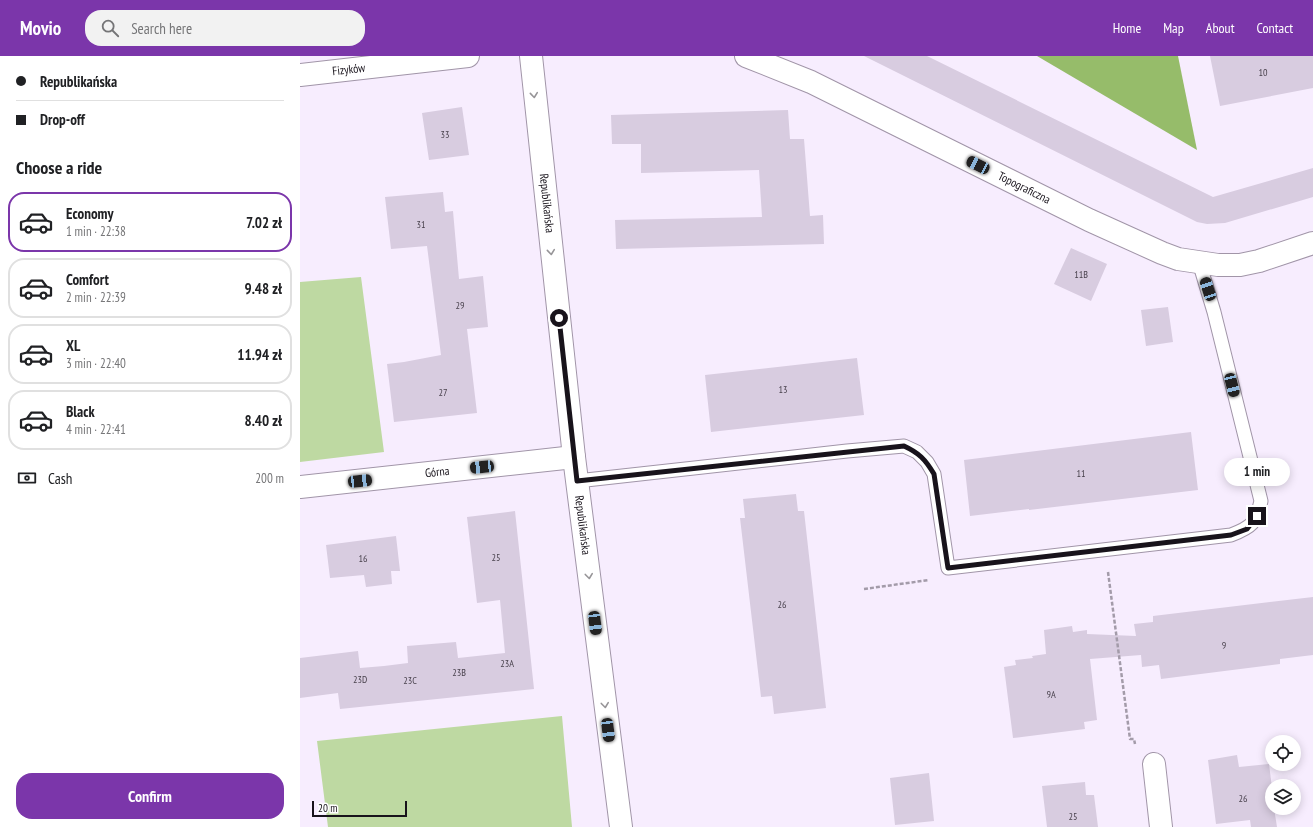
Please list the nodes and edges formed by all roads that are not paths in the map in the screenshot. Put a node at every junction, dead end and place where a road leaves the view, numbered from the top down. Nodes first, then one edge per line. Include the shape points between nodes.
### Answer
1 (468, 56) edge
2 (531, 56) edge
3 (746, 56) edge
4 (300, 75) edge
5 (1313, 243) edge
6 (1199, 262) junction
7 (574, 457) junction
8 (577, 481) junction
9 (300, 487) edge
10 (1154, 764) road end
11 (621, 827) edge
12 (1161, 827) edge

1 - 4 street, Fizyków
2 -> 7 street, Republikańska
3 - 6 street, Topograficzna via 811,82 1127,238 1178,259
5 - 6 street, Topograficzna via 1240,265
6 - 8 lane via 1214,312 1260,501 1257,516 1247,529 1231,535 948,568 934,474 917,452 904,446
7 - 8 street, Republikańska
7 - 9 street, Górna
8 -> 11 street, Republikańska
10 - 12 street

